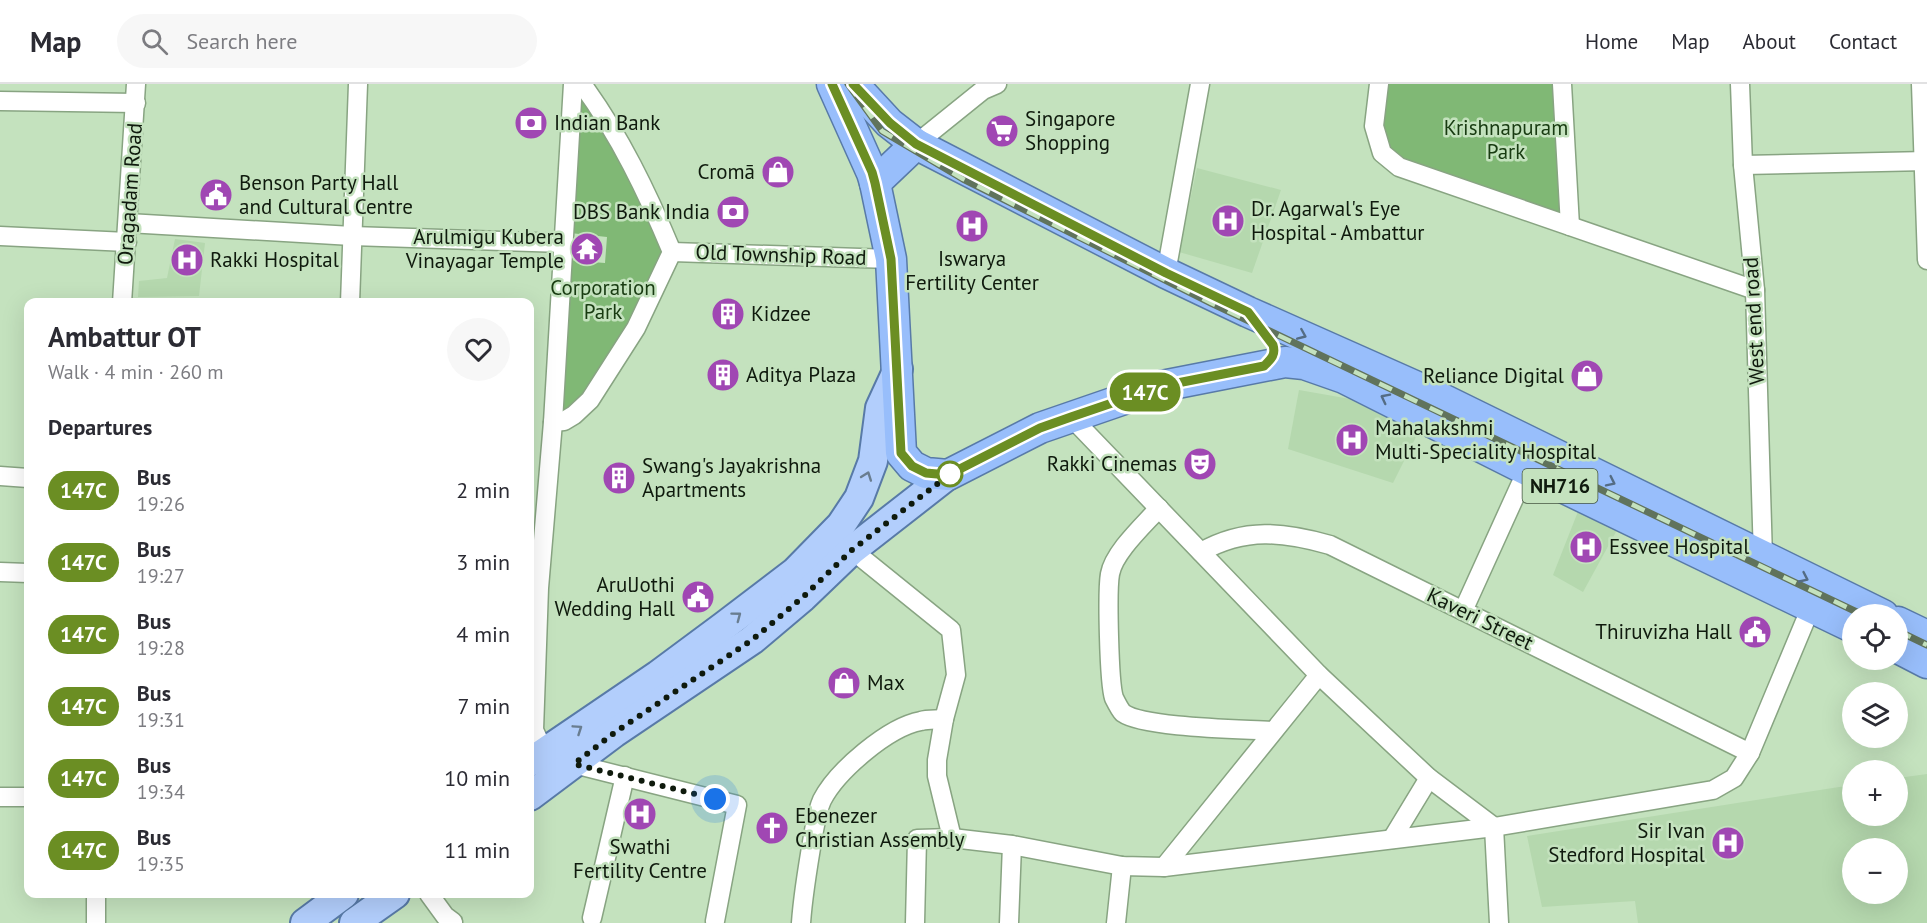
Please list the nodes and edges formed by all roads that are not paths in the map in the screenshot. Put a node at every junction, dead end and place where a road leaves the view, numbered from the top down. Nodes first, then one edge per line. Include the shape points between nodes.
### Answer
1 (136, 84) edge
2 (358, 84) edge
3 (573, 84) edge
4 (582, 84) edge
5 (832, 84) edge
6 (853, 84) edge
7 (1200, 84) edge
8 (1379, 84) edge
9 (1563, 84) edge
10 (1740, 84) edge
11 (1921, 84) edge
12 (987, 86) edge
13 (0, 101) edge
14 (136, 103) junction
15 (916, 144) junction
16 (1925, 161) edge
17 (1743, 165) junction
18 (875, 183) junction
19 (128, 223) junction
20 (1570, 226) junction
21 (0, 236) edge
22 (352, 236) junction
23 (127, 242) junction
24 (564, 243) junction
25 (672, 252) junction
26 (891, 259) junction
27 (1927, 260) edge
28 (1166, 273) junction
29 (1755, 290) junction
30 (122, 298) edge
31 (350, 298) edge
32 (1248, 312) junction
33 (1264, 366) junction
34 (898, 369) junction
35 (1071, 417) junction
36 (553, 422) junction
37 (1527, 470) junction
38 (948, 475) junction
39 (0, 476) edge
40 (24, 478) edge
41 (1159, 508) junction
42 (852, 550) junction
43 (1201, 552) junction
44 (1758, 568) junction
45 (0, 572) edge
46 (24, 573) edge
47 (1853, 604) edge
48 (1811, 607) junction
49 (1463, 611) junction
50 (1842, 622) edge
51 (1908, 627) edge
52 (1927, 636) edge
53 (1908, 653) edge
54 (1927, 663) edge
55 (1319, 675) junction
56 (944, 719) junction
57 (1273, 731) junction
58 (1750, 753) junction
59 (552, 763) edge
60 (625, 776) junction
61 (1429, 778) junction
62 (534, 790) edge
63 (0, 797) edge
64 (24, 797) edge
65 (1494, 827) junction
66 (952, 838) junction
67 (1392, 839) junction
68 (1012, 845) junction
69 (1122, 866) junction
70 (1164, 867) junction
71 (96, 898) edge
72 (389, 898) edge
73 (432, 898) edge
74 (341, 903) edge
75 (592, 918) dead end
76 (715, 921) dead end
77 (453, 922) edge
78 (96, 923) edge
79 (305, 923) edge
80 (354, 923) edge
81 (801, 923) edge
82 (915, 923) edge
83 (1009, 923) edge
84 (1116, 923) edge
85 (1499, 923) edge

1 - 14 street, Oragadam Road
2 - 22 street
3 - 24 street
4 - 25 street, Old Township Road via 631,161
5 - 18 highway
6 - 15 highway, NH716
7 - 28 street
8 - 20 street via 1374,126 1382,153 1399,167
9 - 20 street
10 - 17 street, West end road
11 - 16 street
12 - 15 street
13 - 14 street
14 - 19 street, Oragadam Road
15 - 18 highway
15 - 28 highway, NH716
16 - 17 street
16 - 27 street
17 - 29 street, West end road
18 - 26 highway
19 - 22 street
19 - 23 street, Oragadam Road
20 - 29 street
21 - 23 street
22 - 24 street
22 - 31 street
23 - 30 street, Oragadam Road
24 - 36 street
25 - 26 street, Old Township Road
25 - 36 street, Old Township Road via 636,328 590,400 564,421
26 - 34 highway
28 - 32 highway, NH716
29 - 44 street, West end road
32 - 33 highway via 1273,345 1273,357
32 -> 44 highway, NH716 via 1426,391
33 - 35 highway, NH716 via 1162,386
37 -> 33 highway, NH716 via 1344,378 1304,364
34 - 38 highway via 901,453 912,466 926,473
59 -> 34 main road via 658,675 786,579 841,525 859,498 873,461 880,408
35 - 38 highway, NH716 via 1040,428
35 - 41 street
36 - 59 street via 539,588 534,730
37 - 44 highway, NH716
37 - 49 street
38 - 42 main road
39 - 40 street
41 - 43 street
41 - 57 street via 1128,543 1110,573 1112,683 1118,705 1135,719
42 - 56 street via 951,630 956,675
42 - 59 main road via 752,640 614,733
43 - 49 street, Kaveri Street via 1216,543 1247,536 1274,533 1304,537 1330,545
43 - 55 street
44 -> 47 highway, NH716
44 - 48 highway, NH716
45 - 46 street
48 - 50 highway, NH716
48 - 58 street
49 - 58 street, Kaveri Street
51 - 52 highway
53 - 54 highway
55 - 57 street
55 - 61 street
56 - 66 street via 937,776
56 - 81 street via 920,721 899,729 867,750 829,789 816,821
57 - 70 street
58 - 65 street via 1734,778 1713,790
59 - 60 street
59 - 62 main road
60 - 75 street
60 - 76 street via 737,805
61 - 65 street
61 - 67 street
63 - 64 street
65 - 67 street
65 - 85 street
66 - 68 street
66 - 82 street via 916,839
67 - 70 street
68 - 69 street
68 - 83 street
69 - 70 street
69 - 84 street
71 - 78 street
72 - 80 main road
73 - 77 street
74 - 79 main road

